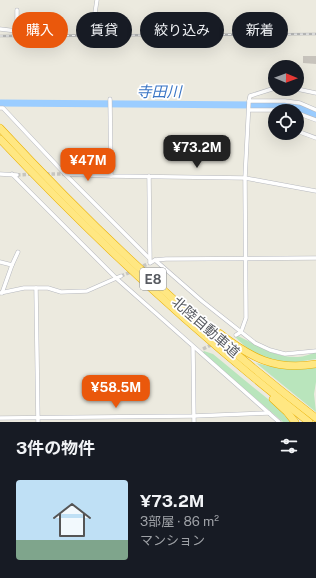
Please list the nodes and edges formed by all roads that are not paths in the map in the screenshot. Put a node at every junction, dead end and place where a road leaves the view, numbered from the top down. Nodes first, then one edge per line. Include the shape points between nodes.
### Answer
1 (97, 0) edge
2 (17, 10) dead end
3 (95, 12) edge
4 (0, 29) edge
5 (268, 90) edge
6 (304, 90) edge
7 (316, 93) edge
8 (110, 99) dead end
9 (249, 101) junction
10 (0, 108) edge
11 (249, 110) junction
12 (268, 110) edge
13 (316, 110) edge
14 (304, 116) edge
15 (316, 120) edge
16 (0, 128) edge
17 (304, 134) edge
18 (316, 138) edge
19 (0, 139) edge
20 (0, 174) edge
21 (65, 174) junction
22 (111, 176) junction
23 (149, 176) junction
24 (245, 178) junction
25 (316, 191) edge
26 (18, 252) dead end
27 (149, 258) junction
28 (246, 258) junction
29 (316, 258) edge
30 (155, 260) junction
31 (0, 262) edge
32 (12, 265) junction
33 (121, 276) tunnel mouth
34 (116, 278) junction
35 (160, 286) junction
36 (36, 288) junction
37 (1, 293) edge
38 (198, 330) junction
39 (240, 332) junction
40 (236, 335) dead end
41 (193, 347) junction
42 (203, 349) tunnel mouth
43 (316, 351) edge
44 (198, 352) junction
45 (316, 364) edge
46 (269, 413) junction
47 (194, 416) junction
48 (0, 418) edge
49 (316, 418) edge
50 (38, 420) edge
51 (194, 422) edge
52 (279, 422) edge
53 (295, 422) edge
54 (309, 422) edge

1 - 3 street
2 - 4 street via 17,31
5 - 9 street via 250,96
6 - 7 street
8 - 22 street
9 - 11 street
9 - 13 street via 285,101
10 - 21 street via 3,108
11 - 12 street
11 - 24 street
14 - 15 street
16 - 35 highway, 北陸自動車道 / E8 via 86,217
17 - 18 street
19 - 38 highway, 北陸自動車道 / E8 via 80,222
20 - 34 street via 15,175
21 - 22 street
21 - 27 street
22 - 23 street
23 - 24 street
23 - 27 street
24 - 25 street
24 - 28 street
26 - 32 street
27 - 30 street via 150,263
28 - 29 street
28 - 30 street
28 - 39 street via 246,318
30 - 39 street
31 - 32 street
32 - 37 street
33 - 34 street
34 - 36 street via 87,291 61,292
34 - 41 street
35 - 45 highway via 230,341 258,359 290,366
35 - 49 highway, 北陸自動車道 / E8 via 235,353
36 - 37 street
36 - 50 street
38 - 53 highway via 277,402
38 - 54 highway, 北陸自動車道 / E8
39 - 40 street
39 - 43 street via 255,343 285,354
41 - 44 street
41 - 47 street
42 - 44 street
44 - 46 street
46 - 47 street
46 - 52 street
47 - 50 street
47 - 51 street
48 - 50 street

